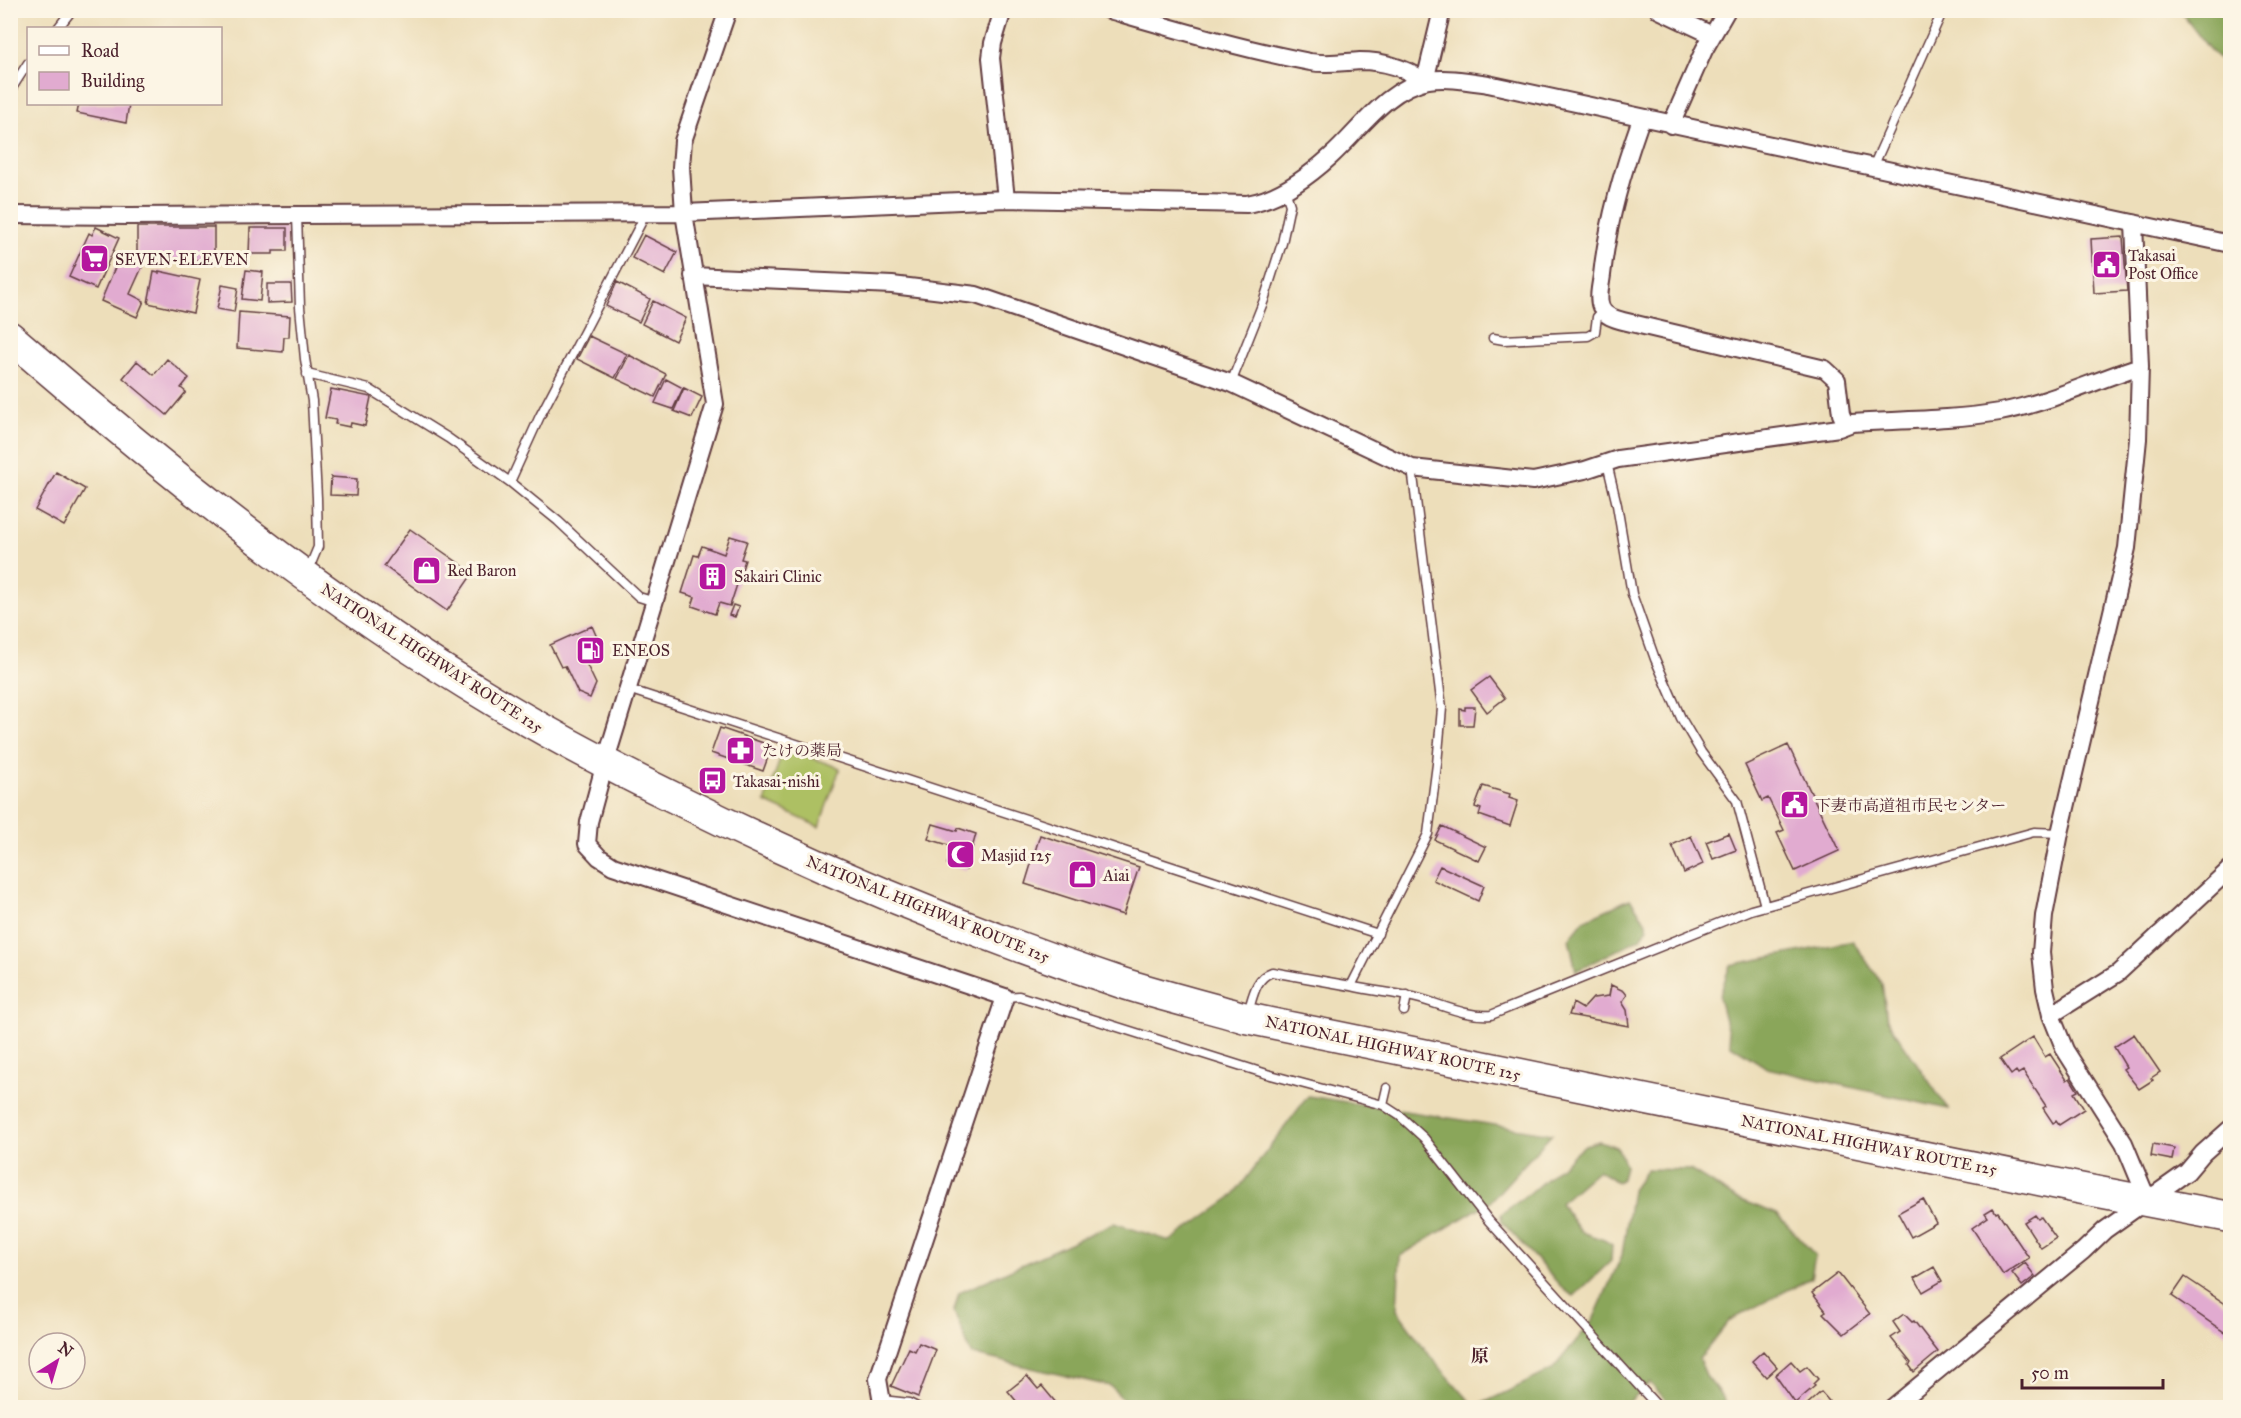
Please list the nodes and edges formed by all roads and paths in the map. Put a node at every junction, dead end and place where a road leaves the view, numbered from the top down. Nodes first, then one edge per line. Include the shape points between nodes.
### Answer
1 (72, 10) edge
2 (728, 10) edge
3 (1003, 10) edge
4 (1109, 10) edge
5 (1442, 10) edge
6 (1659, 10) edge
7 (1726, 10) edge
8 (1943, 10) edge
9 (58, 27) edge
10 (1712, 35) junction
11 (27, 65) edge
12 (1425, 81) junction
13 (10, 91) edge
14 (1641, 118) junction
15 (1671, 125) junction
16 (1873, 168) junction
17 (1285, 190) junction
18 (1006, 199) junction
19 (684, 213) junction
20 (297, 214) junction
21 (642, 214) junction
22 (10, 215) edge
23 (2134, 223) junction
24 (2230, 244) edge
25 (693, 276) junction
26 (1603, 311) junction
27 (10, 337) edge
28 (1493, 339) dead end
29 (2140, 366) junction
30 (307, 374) junction
31 (1231, 383) junction
32 (1846, 425) junction
33 (1607, 463) junction
34 (1412, 468) junction
35 (510, 483) junction
36 (305, 576) junction
37 (655, 602) junction
38 (628, 689) junction
39 (605, 763) junction
40 (2060, 834) junction
41 (2230, 869) edge
42 (1765, 906) junction
43 (1378, 934) junction
44 (1351, 986) junction
45 (1407, 995) junction
46 (1005, 997) junction
47 (1404, 1011) dead end
48 (2052, 1015) junction
49 (1246, 1018) junction
50 (1387, 1088) dead end
51 (1383, 1105) junction
52 (2230, 1129) edge
53 (2148, 1201) junction
54 (2230, 1217) edge
55 (883, 1404) edge
56 (1903, 1404) edge
57 (919, 1407) edge
58 (1659, 1407) edge

1 - 9 lane
2 - 19 street via 683,141
3 - 18 street via 991,58
4 - 12 street via 1311,62 1377,62 1403,68
5 - 12 street
6 - 10 street
7 - 10 street
8 - 16 lane
10 - 15 street
11 - 13 lane
12 - 14 street via 1447,79 1488,84
12 - 17 street via 1395,94 1331,156
14 - 15 street
14 - 26 street via 1623,169 1605,250 1600,293
15 - 16 street
16 - 23 street
17 - 18 street via 1248,204
17 - 31 lane via 1290,205 1282,243
18 - 19 street
19 - 21 street
19 - 25 street
20 - 21 street
20 - 22 street
20 - 30 lane
21 - 35 lane via 641,223 540,416
23 - 24 street
23 - 29 street
25 - 31 street via 892,285 976,295
25 - 37 street via 715,404
26 - 28 lane via 1595,332 1588,336
26 - 32 street via 1623,321 1825,369 1837,380
27 - 36 highway, NATIONAL HIGHWAY ROUTE 125 via 198,496
29 - 32 street via 2001,411
29 - 40 street via 2138,439 2127,548
30 - 35 lane via 369,389 448,438
30 - 36 lane via 312,401 318,547
31 - 34 street
32 - 33 street
33 - 34 street via 1533,481
33 - 42 lane via 1632,594 1655,659 1681,718 1737,801
34 - 43 lane via 1442,708 1428,834
35 - 37 lane via 558,521 639,597
36 - 39 highway, NATIONAL HIGHWAY ROUTE 125 via 496,702
37 - 38 street
38 - 39 street
38 - 43 lane
39 - 46 street via 587,844 613,866
39 - 49 highway, NATIONAL HIGHWAY ROUTE 125 via 811,864 992,938 1126,984
40 - 42 lane via 2034,832
40 - 48 street via 2041,953
41 - 48 street via 2118,973
42 - 45 lane via 1491,1014 1463,1013
43 - 44 lane
44 - 45 lane
44 - 49 lane via 1272,972 1256,988
45 - 47 lane
46 - 51 lane via 1019,996 1267,1074
46 - 55 street via 878,1379
48 - 53 street via 2065,1050 2124,1143
49 - 53 highway, NATIONAL HIGHWAY ROUTE 125
50 - 51 lane
51 - 58 lane via 1424,1138 1489,1221
52 - 53 street via 2187,1172
53 - 54 highway, NATIONAL HIGHWAY ROUTE 125
53 - 56 street via 2105,1230
55 - 57 lane via 909,1403

